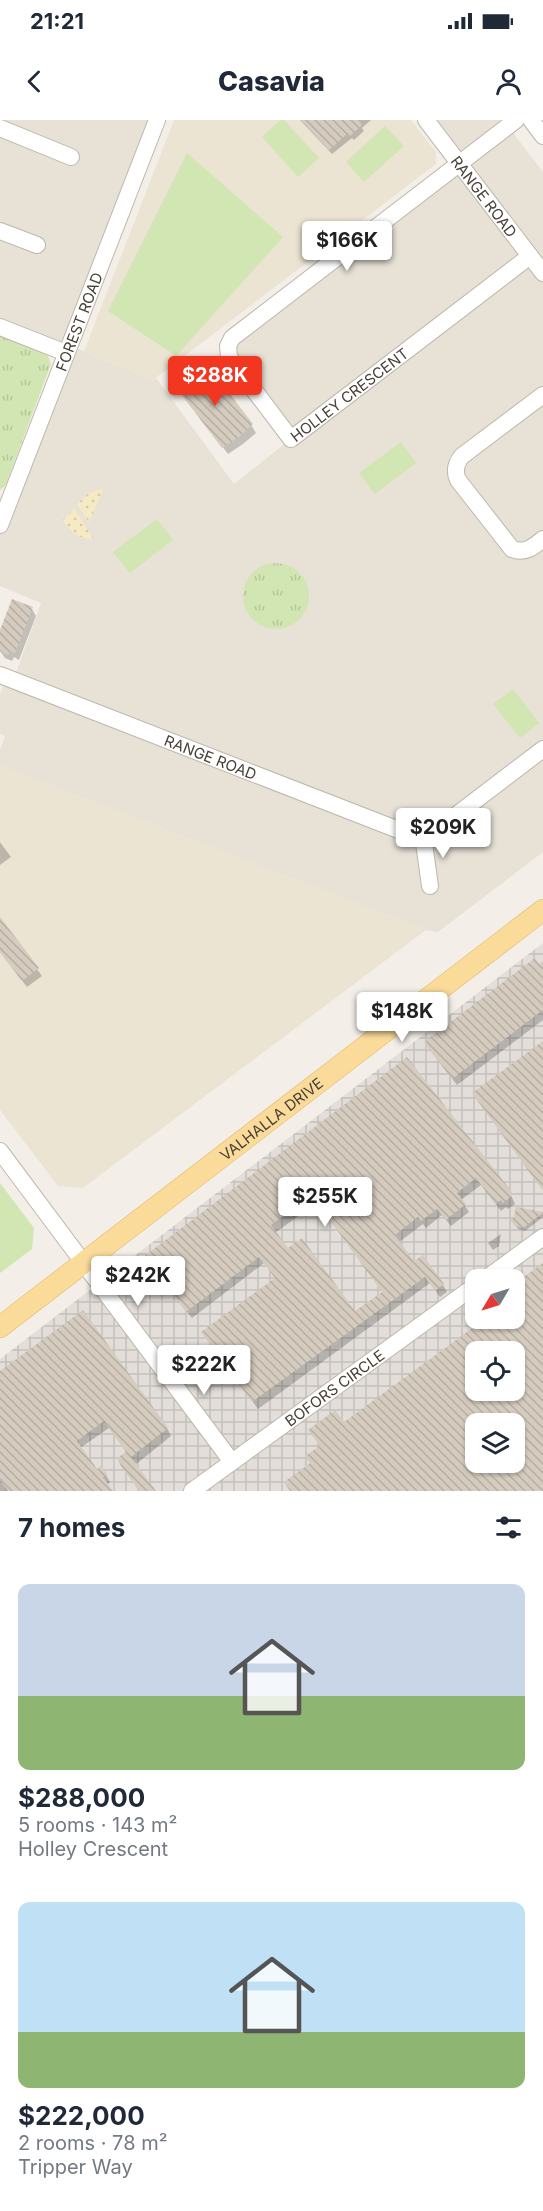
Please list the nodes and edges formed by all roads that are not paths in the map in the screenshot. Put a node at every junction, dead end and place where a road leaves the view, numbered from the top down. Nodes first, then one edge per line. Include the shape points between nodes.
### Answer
1 (3, 120) edge
2 (157, 120) edge
3 (426, 120) edge
4 (516, 120) edge
5 (531, 120) edge
6 (0, 127) edge
7 (543, 136) edge
8 (71, 157) dead end
9 (460, 164) junction
10 (0, 231) edge
11 (36, 245) dead end
12 (530, 256) junction
13 (543, 273) edge
14 (0, 327) edge
15 (66, 353) junction
16 (543, 395) edge
17 (4, 503) edge
18 (0, 525) edge
19 (543, 539) edge
20 (0, 675) edge
21 (543, 748) edge
22 (423, 836) junction
23 (430, 886) dead end
24 (543, 910) edge
25 (0, 1151) edge
26 (543, 1237) edge
27 (84, 1263) junction
28 (499, 1269) edge
29 (465, 1294) edge
30 (0, 1327) edge
31 (232, 1462) junction
32 (192, 1491) edge

1 - 6 street
2 - 15 street, FOREST ROAD
3 - 9 street, RANGE ROAD
4 - 9 street, HOLLEY CRESCENT
5 - 7 street
6 - 8 street
9 - 12 street, RANGE ROAD
9 - 12 street, HOLLEY CRESCENT via 232,338 229,357 291,439
10 - 11 street
12 - 13 street, RANGE ROAD
14 - 15 street
15 - 17 street, FOREST ROAD
16 - 19 street via 462,456 455,473 512,549 528,550
17 - 18 street, FOREST ROAD
20 - 22 street, RANGE ROAD via 406,834
21 - 22 street via 434,832
22 - 23 street
24 - 27 main road, VALHALLA DRIVE
25 - 27 street
26 - 28 street
27 - 30 main road, VALHALLA DRIVE
27 - 31 street
29 - 31 street, BOFORS CIRCLE
31 - 32 street, BOFORS CIRCLE

